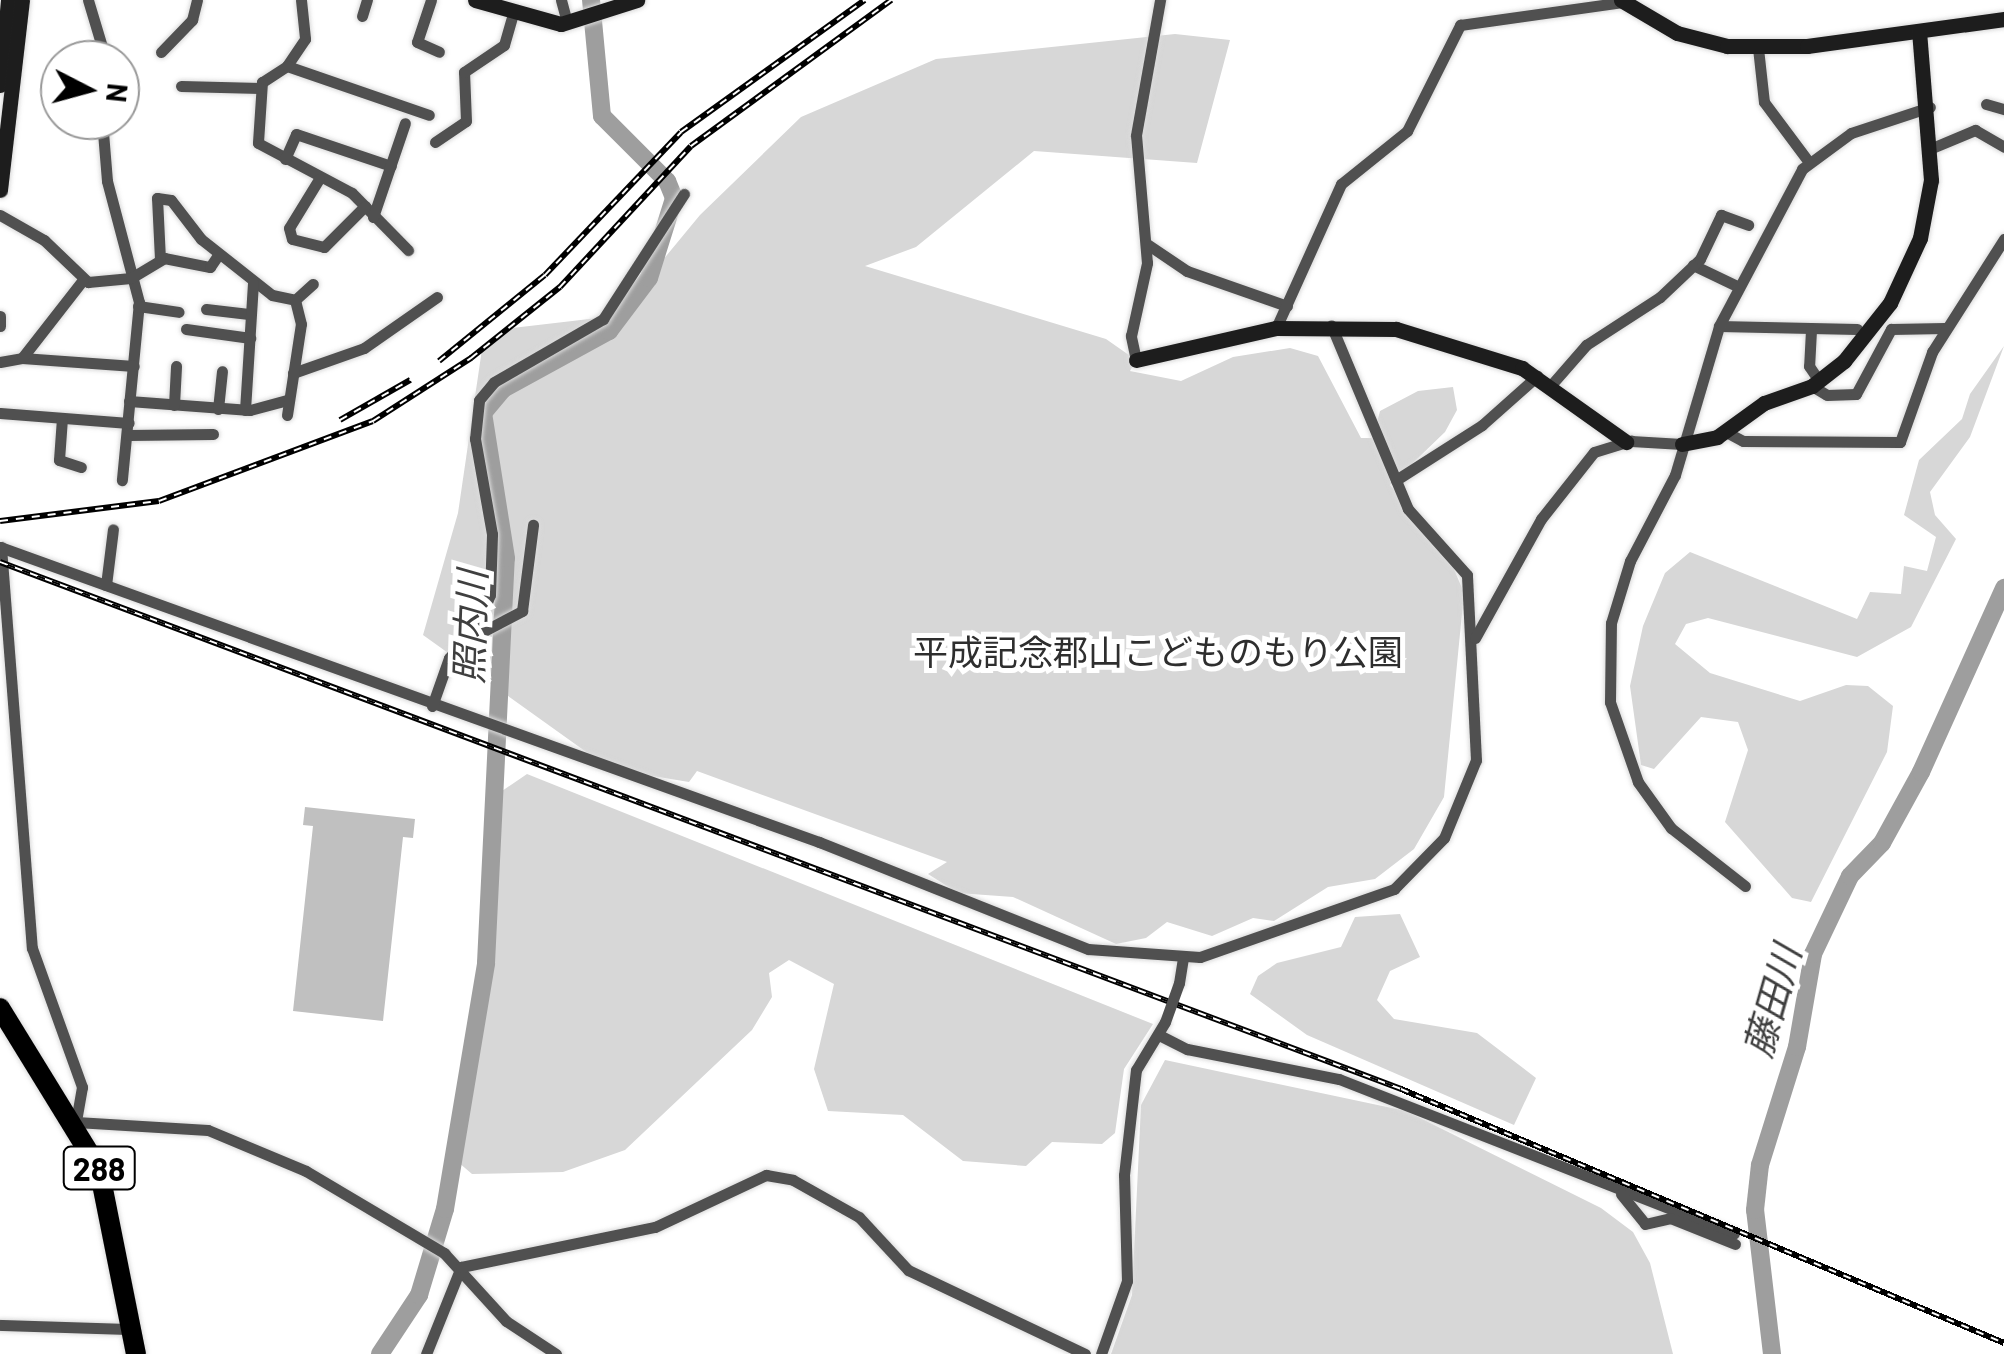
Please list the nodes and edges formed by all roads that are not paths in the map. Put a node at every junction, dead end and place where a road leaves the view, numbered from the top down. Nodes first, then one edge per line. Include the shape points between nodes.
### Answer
1 (8, 0) edge
2 (22, 0) edge
3 (88, 0) edge
4 (198, 0) edge
5 (301, 0) edge
6 (367, 0) edge
7 (431, 0) edge
8 (475, 0) edge
9 (562, 0) edge
10 (637, 0) edge
11 (1160, 0) edge
12 (1622, 1) edge
13 (496, 4) edge
14 (513, 14) junction
15 (362, 16) dead end
16 (2004, 20) edge
17 (573, 22) junction
18 (1919, 31) junction
19 (100, 40) edge
20 (1758, 48) junction
21 (161, 52) dead end
22 (438, 52) dead end
23 (287, 66) junction
24 (0, 85) edge
25 (181, 86) dead end
26 (260, 88) junction
27 (1986, 104) dead end
28 (1930, 107) junction
29 (2004, 109) edge
30 (429, 115) dead end
31 (405, 123) dead end
32 (104, 140) edge
33 (434, 142) dead end
34 (2004, 147) edge
35 (1932, 148) junction
36 (285, 160) junction
37 (1808, 161) junction
38 (391, 166) junction
39 (320, 178) junction
40 (0, 190) edge
41 (684, 194) dead end
42 (369, 211) junction
43 (0, 215) edge
44 (1748, 225) dead end
45 (2004, 238) edge
46 (1147, 244) junction
47 (408, 250) dead end
48 (218, 255) junction
49 (160, 259) junction
50 (1693, 265) junction
51 (132, 278) junction
52 (83, 280) junction
53 (253, 283) junction
54 (313, 284) dead end
55 (1739, 287) junction
56 (437, 297) dead end
57 (295, 300) junction
58 (138, 306) junction
59 (1286, 306) junction
60 (206, 309) dead end
61 (179, 312) dead end
62 (249, 314) junction
63 (0, 316) edge
64 (1330, 325) junction
65 (0, 326) edge
66 (1719, 326) junction
67 (1276, 328) junction
68 (1945, 328) junction
69 (186, 329) dead end
70 (1856, 329) dead end
71 (1810, 330) junction
72 (250, 338) junction
73 (22, 358) junction
74 (1136, 360) joint
75 (0, 362) edge
76 (134, 366) junction
77 (176, 366) dead end
78 (222, 370) dead end
79 (292, 373) junction
80 (1544, 380) junction
81 (1816, 384) junction
82 (287, 400) junction
83 (129, 401) junction
84 (174, 406) junction
85 (218, 409) junction
86 (246, 410) junction
87 (0, 413) edge
88 (286, 415) dead end
89 (62, 418) junction
90 (129, 429) junction
91 (1726, 432) junction
92 (213, 434) dead end
93 (1626, 442) junction
94 (1682, 444) junction
95 (82, 467) dead end
96 (122, 480) dead end
97 (1396, 480) junction
98 (533, 524) dead end
99 (113, 529) dead end
100 (1, 547) edge
101 (106, 584) junction
102 (1474, 638) junction
103 (463, 642) junction
104 (432, 706) junction
105 (1745, 886) dead end
106 (1183, 957) junction
107 (0, 1008) edge
108 (1161, 1036) junction
109 (76, 1122) junction
110 (1620, 1190) junction
111 (459, 1269) junction
112 (0, 1325) edge
113 (130, 1328) junction
114 (136, 1354) edge
115 (426, 1354) edge
116 (556, 1354) edge
117 (1086, 1354) edge
118 (1101, 1354) edge

1 - 24 street
2 - 40 street
3 - 19 street
4 - 21 street via 192,20
5 - 23 street via 305,38
6 - 15 street
7 - 22 street via 418,42
8 - 13 street
9 - 17 street
10 - 17 street
11 - 46 street via 1136,135
12 - 20 street via 1696,39
12 - 59 street via 1460,25 1407,130 1341,184
13 - 14 street
14 - 17 street
14 - 33 street via 504,45 464,72 466,121
16 - 18 street
18 - 20 street
18 - 28 street
20 - 37 street via 1764,102
23 - 26 street
23 - 30 street
25 - 26 street
26 - 36 street via 258,144
27 - 29 street
28 - 35 street
28 - 37 street via 1851,133
31 - 38 street
32 - 51 street
34 - 35 street via 1975,130
35 - 81 street via 1927,210 1910,265 1879,321
36 - 38 street via 296,134
36 - 39 street
37 - 55 street
38 - 42 street
39 - 42 street
39 - 42 street via 290,226 292,239 324,247
41 - 103 street via 604,319 494,382 478,400 475,439 493,559 484,615
42 - 47 street
43 - 52 street via 44,240
44 - 50 street via 1721,214
45 - 68 street
46 - 59 street via 1188,271
46 - 74 street via 1131,341
48 - 49 street via 206,267
48 - 49 street via 180,207 157,198
48 - 53 street
49 - 51 street
50 - 55 street
50 - 80 street
51 - 52 street
51 - 58 street
52 - 73 street
53 - 57 street
53 - 62 street
54 - 57 street
55 - 66 street
56 - 79 street via 364,348
57 - 79 street via 301,324
58 - 61 street
58 - 76 street
59 - 67 street
60 - 62 street
62 - 72 street
63 - 65 street
64 - 67 street
64 - 80 street via 1438,338
64 - 97 street
66 - 71 street
66 - 94 street
67 - 74 street
68 - 81 street via 1891,329 1856,394 1827,396
68 - 91 street via 1900,442 1743,442
69 - 72 street
70 - 71 street
71 - 81 street
72 - 86 street
73 - 75 street
73 - 76 street
76 - 83 street
77 - 84 street
78 - 85 street
79 - 82 street
80 - 93 street
80 - 97 street
81 - 91 street via 1764,403
82 - 86 street
82 - 88 street
83 - 84 street
83 - 90 street
84 - 85 street
85 - 86 street
87 - 89 street
89 - 90 street
89 - 95 street via 59,460
90 - 92 street
90 - 96 street
91 - 94 street
93 - 94 street
93 - 102 street via 1588,458 1542,519
94 - 105 street via 1616,605 1610,702 1656,811 1698,854
97 - 102 street via 1422,526 1462,565
98 - 103 street via 522,611
99 - 101 street
100 - 101 street
100 - 109 street via 32,948 82,1087
101 - 104 street
102 - 106 street via 1476,760 1453,823 1419,869 1373,899 1217,954
103 - 104 street via 448,658
104 - 106 street via 819,842 1088,949
106 - 108 street, bridge
107 - 109 highway, 288
108 - 110 street via 1186,1049 1339,1079
108 - 118 street via 1133,1085 1124,1175 1127,1282
109 - 111 street via 221,1132 348,1193
109 - 113 highway, 288 via 99,1170
110 - 110 street via 1735,1239 1670,1218 1645,1224
111 - 115 street
111 - 116 street via 506,1320
111 - 117 street via 654,1227 744,1181 778,1176 859,1217 908,1270
112 - 113 street
113 - 114 highway, 288

